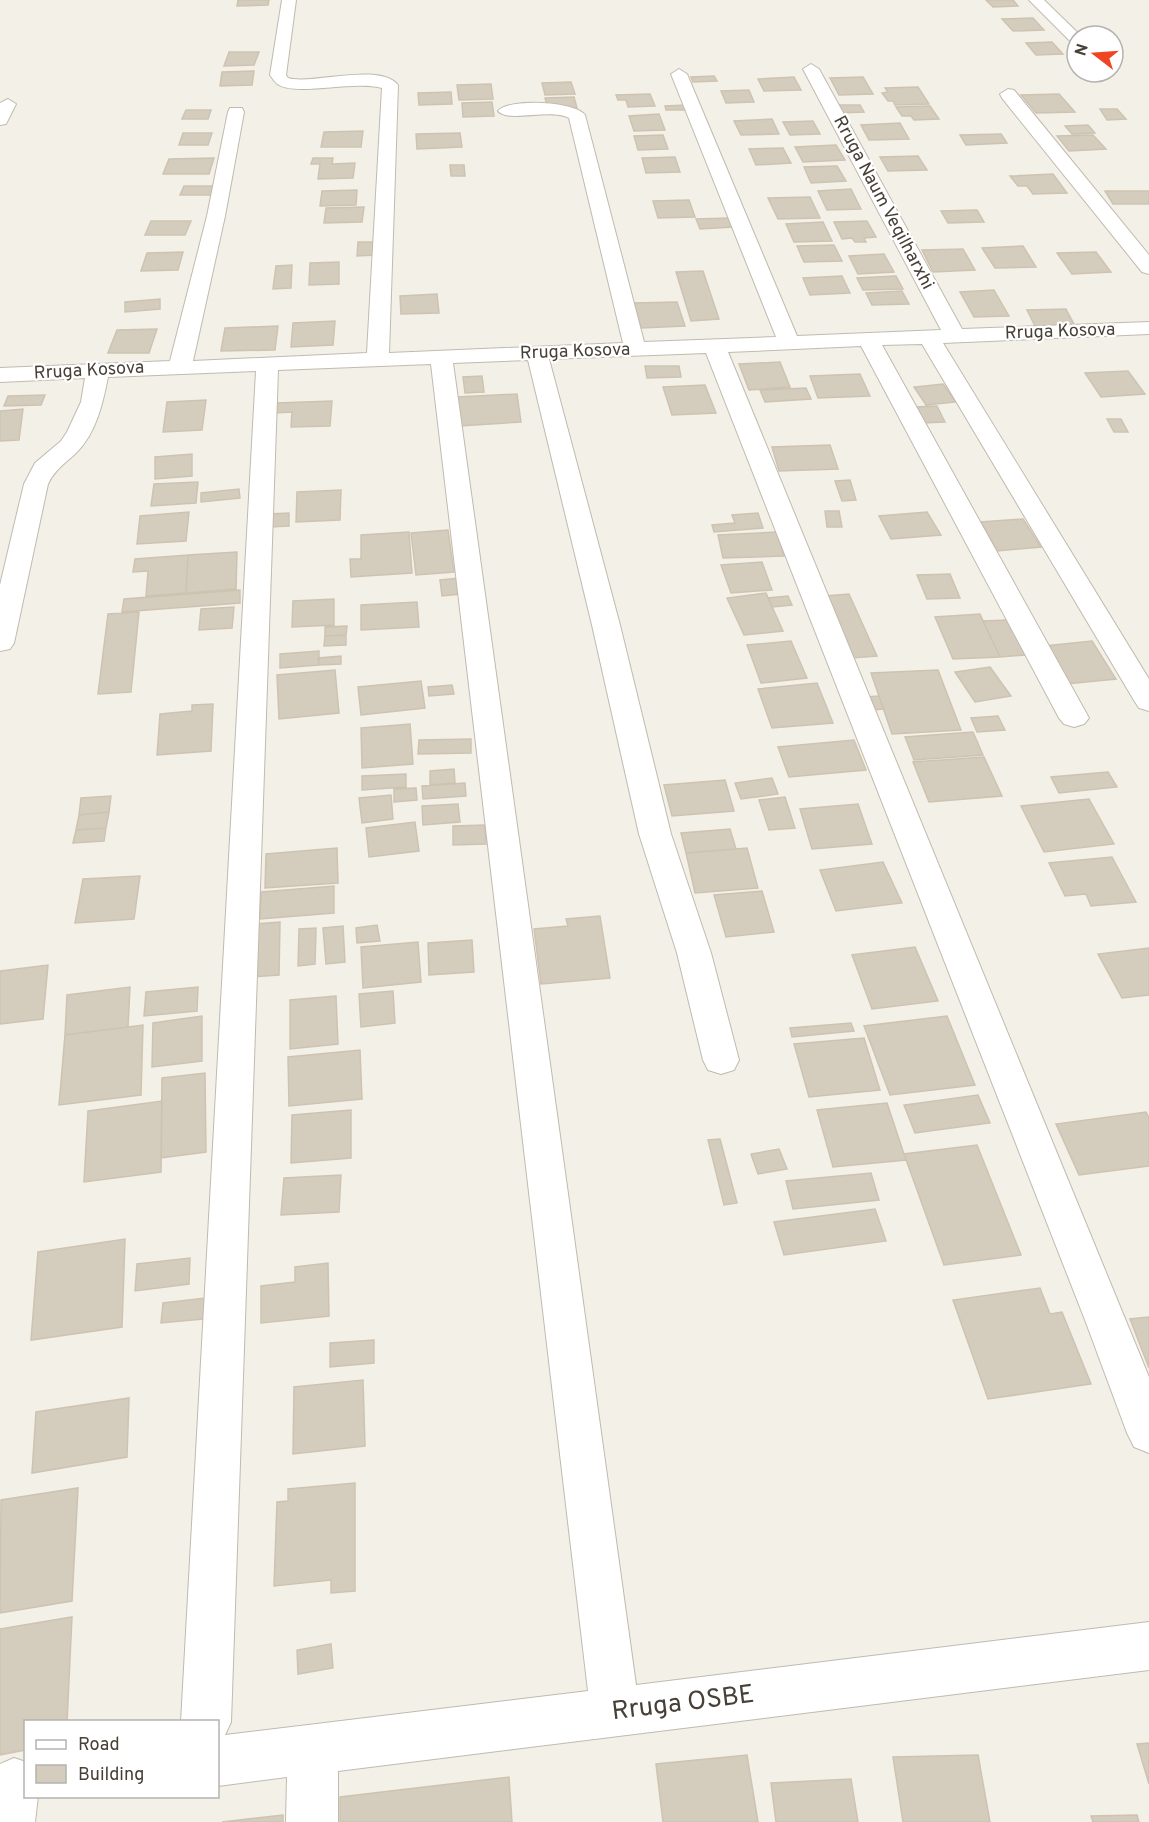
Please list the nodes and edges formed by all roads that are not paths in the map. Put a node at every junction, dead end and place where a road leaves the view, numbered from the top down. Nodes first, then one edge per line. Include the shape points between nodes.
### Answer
1 (289, 0) edge
2 (1036, 0) edge
3 (1065, 28) edge
4 (811, 69) dead end
5 (679, 74) dead end
6 (1008, 94) dead end
7 (8, 104) dead end
8 (506, 111) dead end
9 (236, 112) dead end
10 (0, 120) edge
11 (1149, 268) edge
12 (1149, 328) edge
13 (954, 336) junction
14 (928, 337) junction
15 (868, 340) junction
16 (789, 343) junction
17 (714, 346) junction
18 (635, 350) junction
19 (537, 354) junction
20 (441, 358) junction
21 (378, 361) junction
22 (267, 365) junction
23 (180, 367) junction
24 (98, 371) junction
25 (0, 375) edge
26 (0, 643) edge
27 (1149, 702) edge
28 (1074, 718) dead end
29 (721, 1060) dead end
30 (1149, 1433) edge
31 (1149, 1646) edge
32 (615, 1713) junction
33 (206, 1720) edge
34 (313, 1750) junction
35 (219, 1761) edge
36 (312, 1822) edge

1 - 21 street via 278,75 282,81 290,84 370,80 390,85
2 - 3 street
4 - 13 street, Rruga Naum Veqilharxhi
5 - 16 street
6 - 11 street
7 - 10 street
8 - 18 street via 558,109 577,115
9 - 23 street
12 - 13 street, Rruga Kosova
13 - 14 street, Rruga Kosova
14 - 15 street, Rruga Kosova
14 - 27 street
15 - 16 street, Rruga Kosova
15 - 28 street
16 - 17 street, Rruga Kosova
17 - 18 street, Rruga Kosova
17 - 30 street
18 - 19 street, Rruga Kosova
19 - 20 street, Rruga Kosova
19 - 29 street via 655,834 694,953
20 - 21 street, Rruga Kosova
20 - 32 street
21 - 22 street, Rruga Kosova
22 - 23 street, Rruga Kosova
22 - 33 street
23 - 24 street, Rruga Kosova
24 - 25 street, Rruga Kosova
24 - 26 street via 92,402 79,432 70,446 44,468 36,484
31 - 32 street, Rruga OSBE
32 - 34 street, Rruga OSBE
34 - 35 street, Rruga OSBE
34 - 36 street

